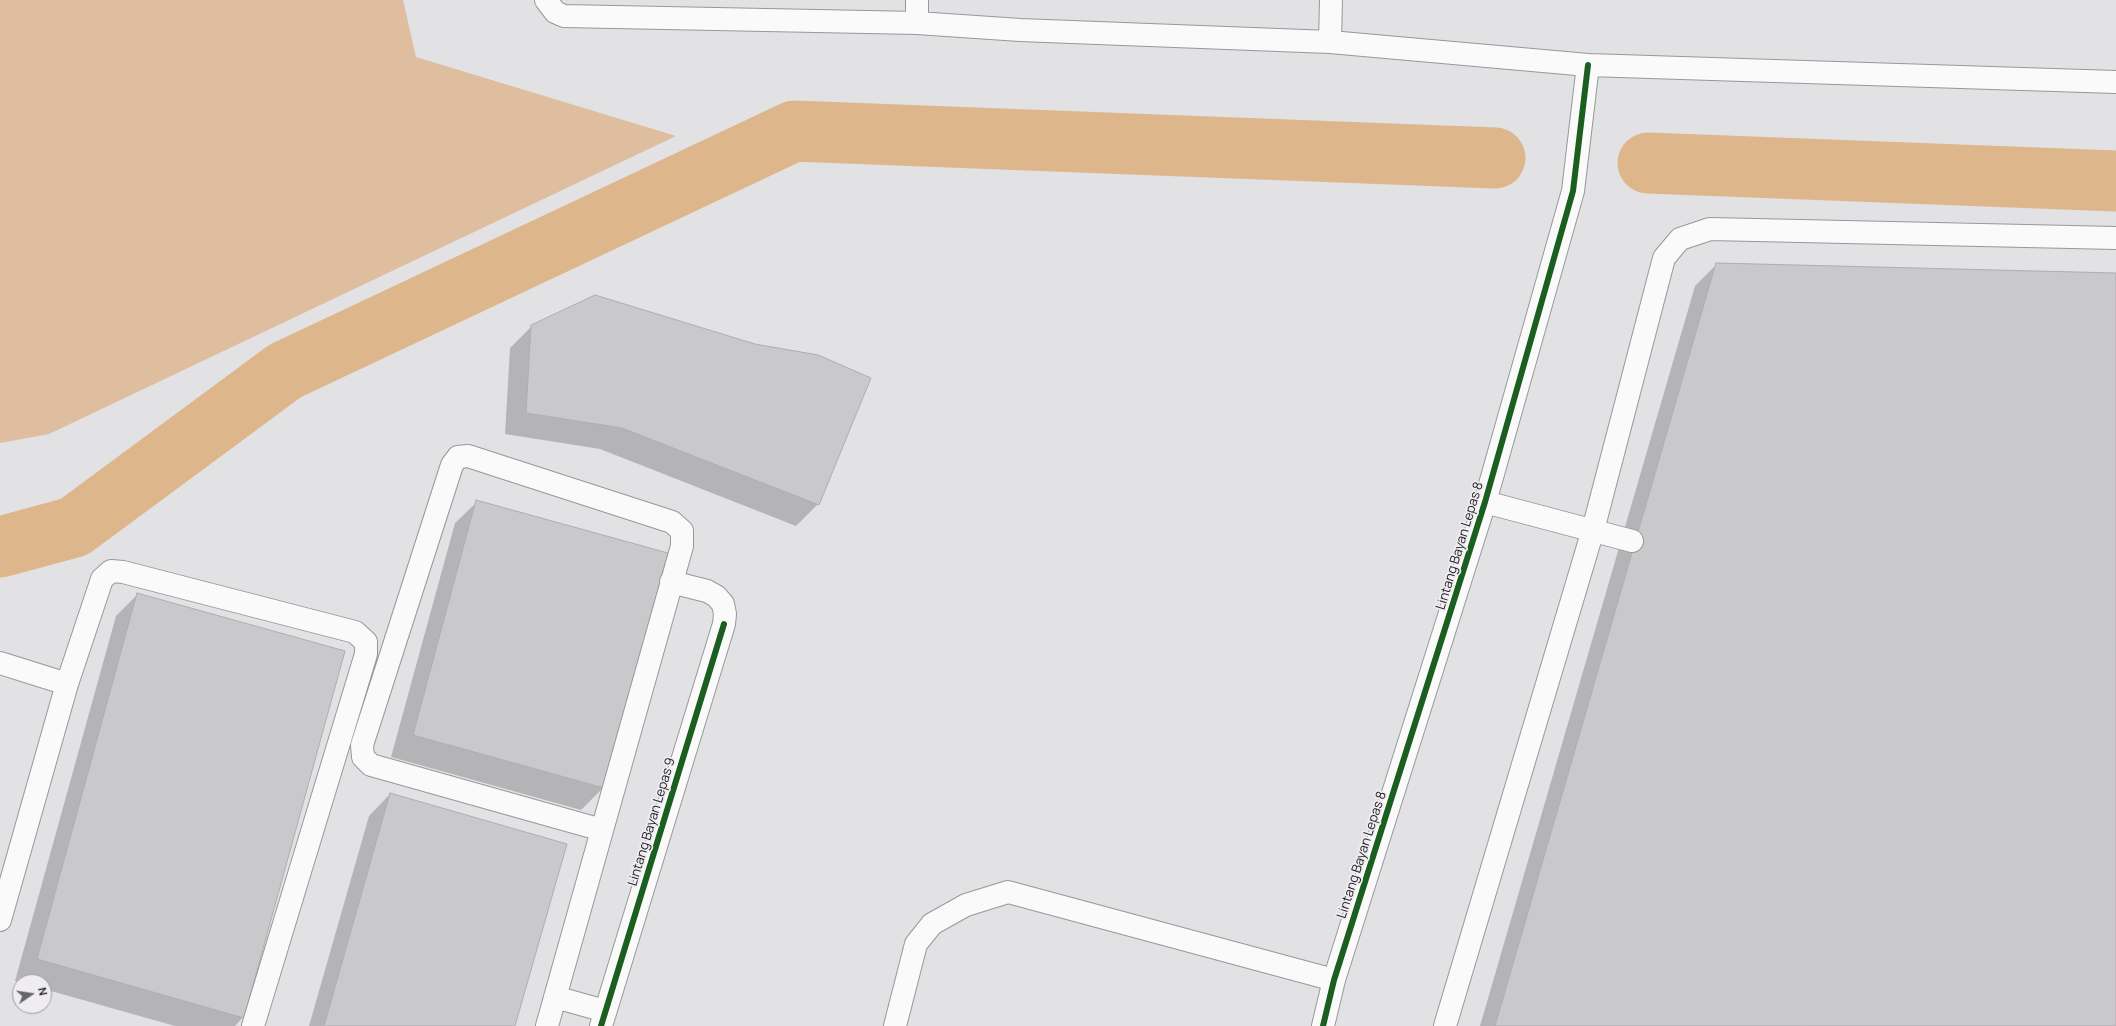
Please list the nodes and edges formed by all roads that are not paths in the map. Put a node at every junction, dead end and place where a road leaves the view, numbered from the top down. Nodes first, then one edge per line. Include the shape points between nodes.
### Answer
1 (546, 0) edge
2 (917, 0) edge
3 (1331, 0) edge
4 (917, 23) junction
5 (1330, 42) junction
6 (1588, 65) junction
7 (2116, 82) edge
8 (2116, 238) edge
9 (1485, 502) junction
10 (1593, 530) junction
11 (1632, 541) dead end
12 (671, 582) junction
13 (0, 663) edge
14 (67, 684) junction
15 (602, 830) junction
16 (0, 920) edge
17 (1334, 980) junction
18 (555, 997) junction
19 (603, 1019) edge
20 (254, 1026) edge
21 (547, 1026) edge
22 (896, 1026) edge
23 (1323, 1026) edge
24 (1445, 1026) edge

1 - 4 street via 555,12 564,16
2 - 4 street
3 - 5 street
4 - 5 street via 1020,30
5 - 6 street
6 - 7 street
6 - 9 street, Lintang Bayan Lepas 8 via 1572,191
8 - 10 street via 1710,230 1680,239 1664,258
9 - 10 street
9 - 17 street, Lintang Bayan Lepas 8
10 - 11 street
10 - 24 street
12 - 15 street
12 - 15 street via 682,546 682,531 672,522 468,456 458,457 452,465 362,745 363,757 371,766
12 - 19 street, Lintang Bayan Lepas 9 via 707,591 716,596 725,614 724,624
13 - 14 street
14 - 16 street
14 - 20 street via 102,579 111,571 355,632 366,642 366,654
15 - 18 street
17 - 22 street via 1008,892 966,905 932,924 916,944
17 - 23 street, Lintang Bayan Lepas 8
18 - 19 street
18 - 21 street

